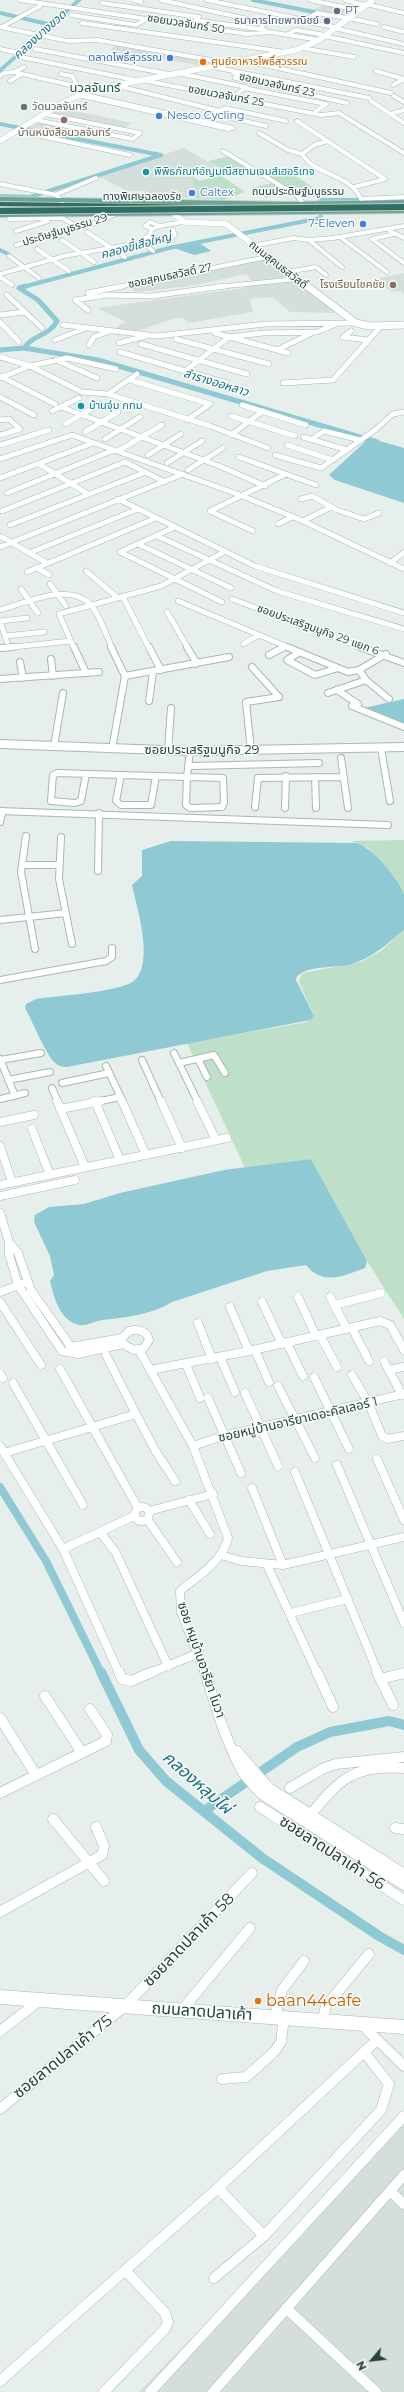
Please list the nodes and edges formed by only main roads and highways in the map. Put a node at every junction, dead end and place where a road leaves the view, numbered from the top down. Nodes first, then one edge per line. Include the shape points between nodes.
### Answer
1 (372, 0) edge
2 (0, 141) edge
3 (0, 199) edge
4 (270, 203) junction
5 (0, 204) edge
6 (404, 204) edge
7 (226, 207) junction
8 (0, 210) edge
9 (404, 211) edge
10 (274, 214) junction
11 (0, 215) edge
12 (179, 219) junction
13 (404, 325) edge
14 (0, 744) edge
15 (404, 747) edge
16 (0, 1997) edge
17 (404, 2027) edge

1 - 2 main road via 322,37 302,48 92,90
3 - 4 main road, ถนนประดิษฐ์มนูธรรม via 62,202
4 - 6 main road, ถนนประดิษฐ์มนูธรรม via 320,204 362,201
4 - 10 main road via 254,207 257,211
5 - 7 highway, bridge
6 - 7 highway, ทางพิเศษฉลองรัช, bridge
6 - 8 highway, ทางพิเศษฉลองรัช, bridge
7 - 8 highway, ทางพิเศษฉลองรัช, bridge
9 - 10 main road, ถนนประดิษฐ์มนูธรรม
10 - 12 main road, ถนนประดิษฐ์มนูธรรม
11 - 12 main road, ถนนประดิษฐ์มนูธรรม via 114,215
12 - 13 main road, ถนนสุคนธสวัสดิ์ via 220,222 356,323
14 - 15 main road, ซอยประเสริฐมนูกิจ 29 via 168,751 340,754
16 - 17 main road, ถนนลาดปลาเค้า via 280,2017 363,2026

